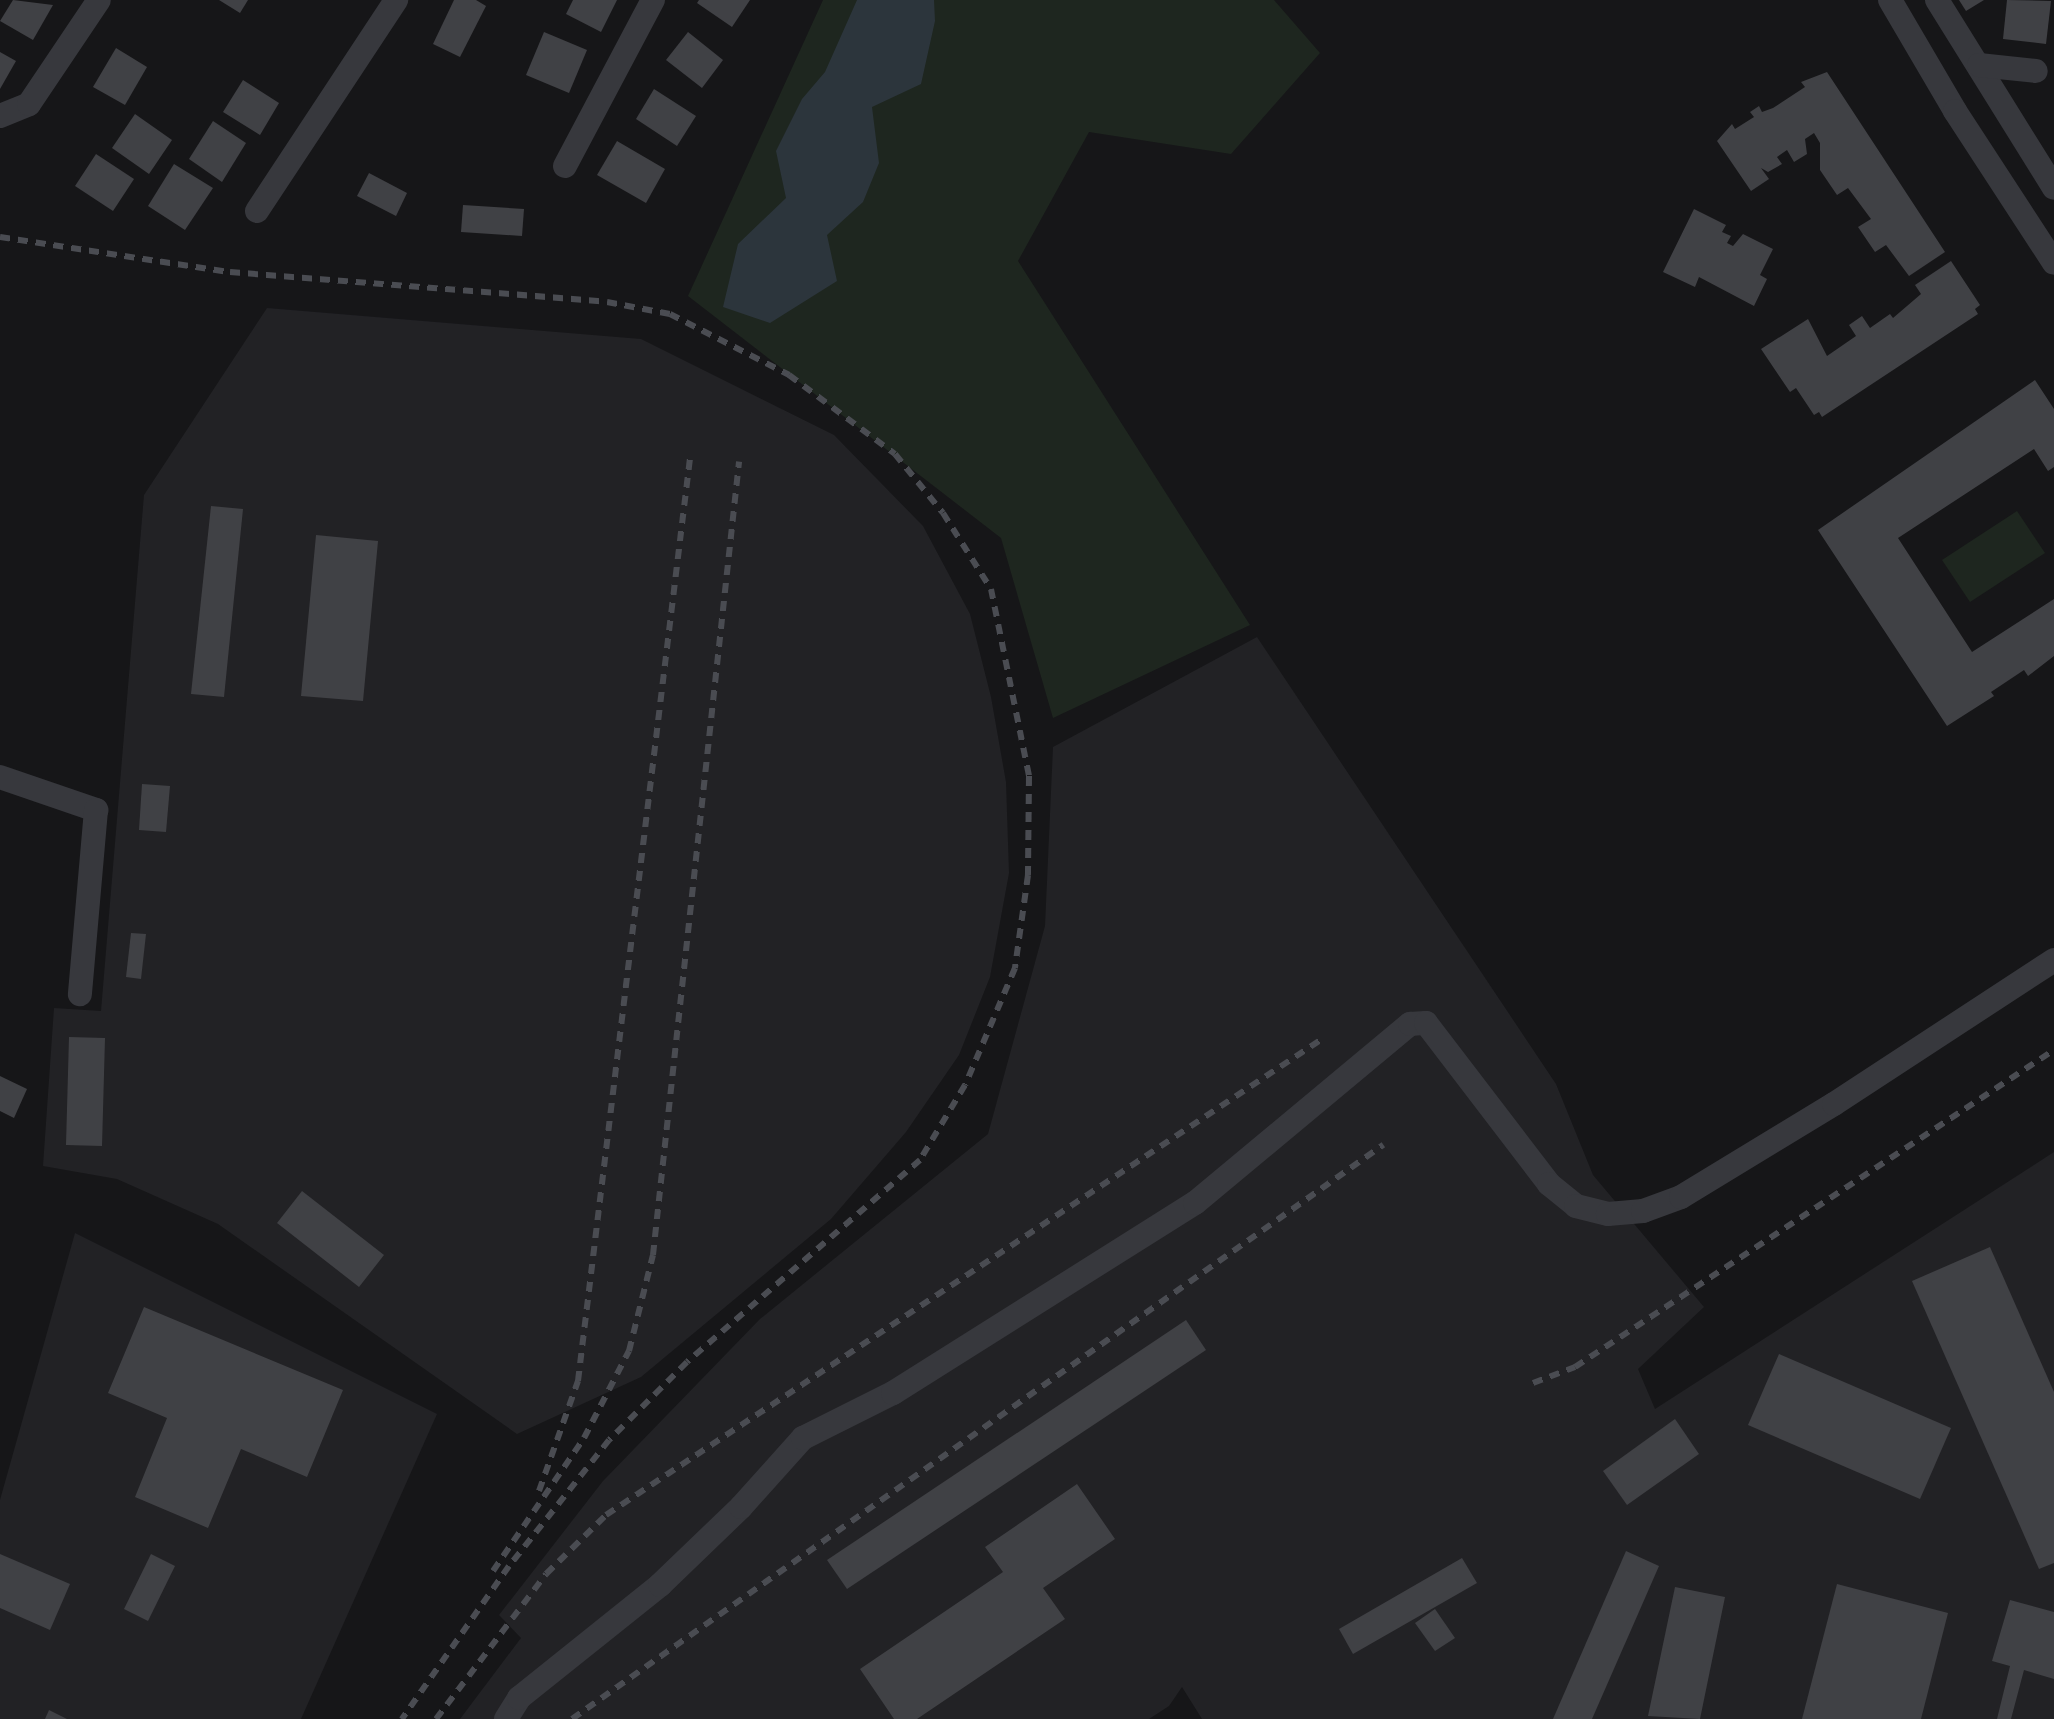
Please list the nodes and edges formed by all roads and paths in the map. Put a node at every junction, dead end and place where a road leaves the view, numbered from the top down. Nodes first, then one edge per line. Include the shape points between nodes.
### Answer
1 (99, 0) edge
2 (396, 0) edge
3 (653, 0) edge
4 (1890, 0) edge
5 (1937, 0) edge
6 (1979, 65) junction
7 (2036, 71) dead end
8 (0, 116) edge
9 (565, 166) dead end
10 (2054, 188) edge
11 (257, 211) dead end
12 (2054, 263) edge
13 (0, 777) edge
14 (2054, 960) edge
15 (80, 994) dead end
16 (506, 1719) edge

1 - 8 street via 29,104
2 - 11 street
3 - 9 street
4 - 12 street
5 - 6 street
6 - 7 street
6 - 10 street
13 - 15 street via 96,810
14 - 16 street via 1834,1104 1681,1197 1643,1211 1608,1214 1576,1206 1549,1184 1426,1023 1410,1024 1195,1203 893,1393 803,1438 660,1585 519,1698

